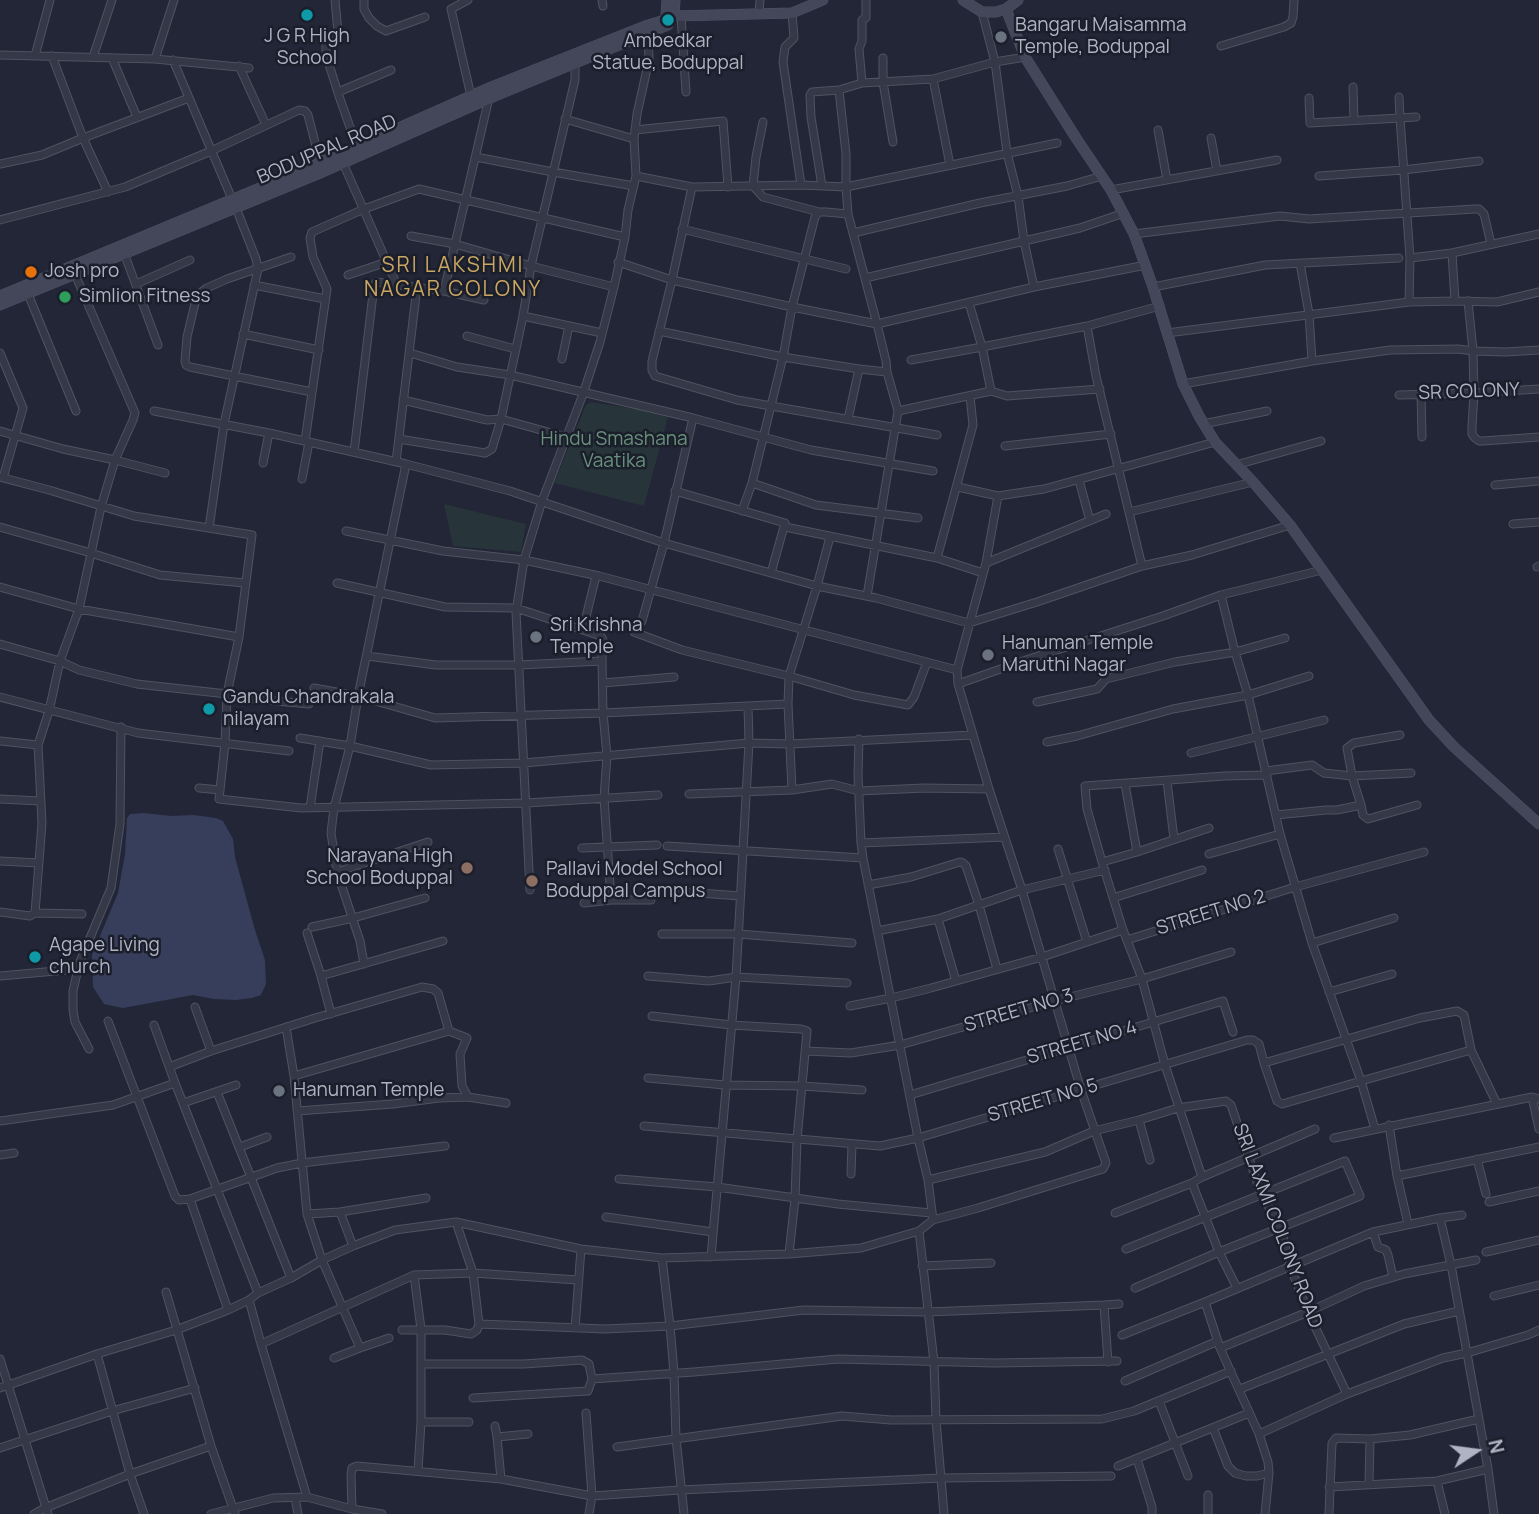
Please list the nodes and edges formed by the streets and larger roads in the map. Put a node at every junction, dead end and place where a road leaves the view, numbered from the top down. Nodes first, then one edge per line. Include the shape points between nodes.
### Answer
1 (50, 0) edge
2 (112, 0) edge
3 (174, 0) edge
4 (335, 0) edge
5 (364, 0) edge
6 (468, 0) edge
7 (667, 0) edge
8 (675, 0) edge
9 (760, 0) edge
10 (822, 0) edge
11 (866, 0) edge
12 (963, 0) edge
13 (1018, 0) edge
14 (1294, 0) edge
15 (1006, 9) junction
16 (982, 12) junction
17 (759, 13) junction
18 (792, 13) junction
19 (425, 17) dead end
20 (671, 18) junction
21 (648, 34) junction
22 (1221, 46) dead end
23 (0, 55) edge
24 (34, 56) junction
25 (52, 56) junction
26 (93, 57) junction
27 (1025, 57) junction
28 (112, 58) junction
29 (883, 58) dead end
30 (155, 59) junction
31 (575, 59) junction
32 (173, 60) junction
33 (995, 62) junction
34 (239, 66) junction
35 (249, 68) dead end
36 (391, 70) dead end
37 (933, 79) junction
38 (883, 82) junction
39 (862, 83) junction
40 (1353, 87) dead end
41 (839, 90) junction
42 (338, 92) junction
43 (686, 92) dead end
44 (471, 96) junction
45 (189, 97) junction
46 (1399, 97) dead end
47 (489, 98) junction
48 (1309, 98) dead end
49 (137, 117) junction
50 (1416, 117) dead end
51 (1400, 118) junction
52 (565, 119) junction
53 (1354, 120) junction
54 (763, 122) dead end
55 (266, 125) junction
56 (635, 130) junction
57 (1158, 130) dead end
58 (83, 138) junction
59 (1211, 138) dead end
60 (634, 139) junction
61 (893, 142) dead end
62 (1057, 143) dead end
63 (211, 151) junction
64 (358, 151) junction
65 (1007, 153) junction
66 (476, 157) junction
67 (1277, 160) dead end
68 (1479, 161) dead end
69 (320, 162) junction
70 (343, 163) junction
71 (0, 164) edge
72 (950, 165) junction
73 (1403, 170) junction
74 (1217, 171) junction
75 (552, 172) junction
76 (1102, 176) junction
77 (1319, 176) dead end
78 (636, 177) junction
79 (1167, 180) junction
80 (801, 185) junction
81 (634, 186) junction
82 (753, 186) junction
83 (822, 186) junction
84 (692, 187) junction
85 (728, 187) junction
86 (846, 187) junction
87 (1111, 190) junction
88 (108, 192) junction
89 (1017, 196) junction
90 (466, 200) junction
91 (234, 203) junction
92 (364, 209) junction
93 (819, 212) junction
94 (1407, 212) junction
95 (1124, 213) junction
96 (848, 214) junction
97 (543, 218) junction
98 (0, 220) edge
99 (682, 229) junction
100 (853, 233) junction
101 (1135, 234) junction
102 (1539, 234) edge
103 (411, 236) dead end
104 (625, 237) junction
105 (1024, 241) junction
106 (455, 244) junction
107 (1491, 244) junction
108 (124, 253) junction
109 (1452, 253) junction
110 (291, 257) dead end
111 (1399, 258) dead end
112 (1410, 258) junction
113 (804, 259) junction
114 (190, 260) dead end
115 (387, 262) junction
116 (618, 262) junction
117 (1300, 263) junction
118 (1146, 265) junction
119 (531, 267) junction
120 (73, 269) junction
121 (258, 269) junction
122 (846, 269) dead end
123 (348, 275) dead end
124 (865, 278) junction
125 (672, 280) junction
126 (136, 284) junction
127 (396, 284) junction
128 (254, 285) junction
129 (417, 287) junction
130 (614, 287) junction
131 (1034, 287) junction
132 (1153, 287) junction
133 (444, 291) junction
134 (1539, 292) edge
135 (28, 295) junction
136 (0, 296) edge
137 (326, 299) junction
138 (484, 300) dead end
139 (1455, 301) junction
140 (1468, 301) junction
141 (1409, 302) junction
142 (969, 303) junction
143 (0, 305) edge
144 (1160, 306) junction
145 (792, 307) junction
146 (1308, 314) junction
147 (523, 316) junction
148 (877, 324) junction
149 (569, 326) junction
150 (1087, 326) junction
151 (659, 331) junction
152 (602, 333) junction
153 (1167, 333) junction
154 (243, 334) junction
155 (467, 336) dead end
156 (158, 345) dead end
157 (982, 347) junction
158 (515, 349) junction
159 (319, 350) junction
160 (1539, 350) edge
161 (1473, 351) junction
162 (410, 353) junction
163 (0, 355) edge
164 (783, 357) junction
165 (562, 359) dead end
166 (911, 360) dead end
167 (1312, 361) junction
168 (859, 369) junction
169 (887, 372) junction
170 (510, 375) junction
171 (234, 377) junction
172 (1183, 384) junction
173 (1100, 389) junction
174 (1539, 389) edge
175 (990, 391) junction
176 (312, 393) junction
177 (1474, 393) junction
178 (583, 394) junction
179 (1421, 394) junction
180 (1399, 395) dead end
181 (970, 396) junction
182 (404, 400) junction
183 (771, 406) junction
184 (76, 411) dead end
185 (154, 411) dead end
186 (898, 411) junction
187 (1267, 411) dead end
188 (693, 418) junction
189 (501, 419) junction
190 (848, 419) junction
191 (224, 424) junction
192 (1203, 424) junction
193 (895, 426) junction
194 (0, 431) edge
195 (268, 433) junction
196 (16, 435) junction
197 (937, 435) dead end
198 (1111, 435) junction
199 (566, 437) junction
200 (763, 437) junction
201 (1422, 437) dead end
202 (1539, 437) edge
203 (398, 439) junction
204 (1321, 440) dead end
205 (307, 442) junction
206 (1215, 442) junction
207 (1005, 446) dead end
208 (354, 452) junction
209 (116, 460) junction
210 (396, 462) junction
211 (263, 463) dead end
212 (406, 464) junction
213 (890, 464) junction
214 (1236, 465) junction
215 (1119, 470) junction
216 (933, 471) dead end
217 (165, 473) dead end
218 (2, 478) edge
219 (302, 478) dead end
220 (1079, 480) junction
221 (1539, 481) edge
222 (1253, 482) junction
223 (752, 484) junction
224 (1495, 485) dead end
225 (958, 487) junction
226 (676, 491) junction
227 (998, 496) junction
228 (541, 501) junction
229 (101, 507) junction
230 (742, 511) junction
231 (1129, 512) junction
232 (881, 514) junction
233 (1106, 514) dead end
234 (918, 519) dead end
235 (1090, 521) junction
236 (1539, 522) edge
237 (1513, 524) dead end
238 (1290, 526) junction
239 (0, 527) edge
240 (785, 527) junction
241 (209, 528) junction
242 (346, 531) dead end
243 (830, 537) junction
244 (390, 541) junction
245 (664, 543) junction
246 (876, 545) junction
247 (91, 553) junction
248 (937, 558) junction
249 (524, 560) junction
250 (986, 562) junction
251 (1142, 566) junction
252 (1322, 569) junction
253 (771, 573) junction
254 (983, 573) junction
255 (596, 576) junction
256 (245, 583) junction
257 (337, 583) dead end
258 (817, 586) junction
259 (0, 587) edge
260 (650, 589) junction
261 (380, 593) junction
262 (1221, 595) junction
263 (867, 596) junction
264 (516, 608) junction
265 (79, 609) junction
266 (969, 623) junction
267 (583, 629) junction
268 (804, 630) junction
269 (239, 637) junction
270 (1285, 638) dead end
271 (0, 644) edge
272 (1234, 652) junction
273 (367, 656) junction
274 (60, 661) junction
275 (602, 661) junction
276 (927, 662) junction
277 (519, 665) junction
278 (957, 670) junction
279 (789, 676) junction
280 (1309, 676) dead end
281 (674, 677) dead end
282 (603, 683) junction
283 (958, 684) junction
284 (314, 688) dead end
285 (227, 694) junction
286 (1248, 695) junction
287 (358, 696) junction
288 (0, 697) edge
289 (1037, 702) dead end
290 (309, 704) dead end
291 (788, 704) junction
292 (748, 706) junction
293 (50, 711) junction
294 (603, 713) junction
295 (522, 715) junction
296 (1324, 720) dead end
297 (121, 727) junction
298 (974, 735) junction
299 (1400, 735) dead end
300 (1257, 737) junction
301 (300, 738) dead end
302 (859, 739) junction
303 (0, 741) edge
304 (320, 741) junction
305 (1047, 741) dead end
306 (225, 743) junction
307 (749, 743) junction
308 (790, 744) junction
309 (38, 745) junction
310 (349, 746) junction
311 (289, 751) dead end
312 (1191, 753) dead end
313 (607, 756) junction
314 (524, 763) junction
315 (1267, 773) junction
316 (1410, 773) dead end
317 (1352, 776) junction
318 (1167, 781) junction
319 (1125, 783) junction
320 (199, 788) dead end
321 (989, 789) junction
322 (220, 790) junction
323 (792, 790) junction
324 (859, 791) junction
325 (746, 792) junction
326 (689, 794) dead end
327 (659, 795) dead end
328 (604, 798) junction
329 (0, 799) edge
330 (40, 801) junction
331 (526, 803) junction
332 (1418, 805) dead end
333 (1361, 806) junction
334 (310, 808) junction
335 (334, 808) junction
336 (1276, 815) junction
337 (1539, 824) edge
338 (1209, 828) dead end
339 (1280, 834) junction
340 (1005, 837) junction
341 (1174, 839) junction
342 (428, 842) dead end
343 (860, 843) junction
344 (657, 845) dead end
345 (667, 846) dead end
346 (607, 847) junction
347 (582, 848) dead end
348 (1058, 849) dead end
349 (744, 850) junction
350 (1137, 852) junction
351 (1424, 852) dead end
352 (1209, 853) dead end
353 (863, 858) junction
354 (0, 861) edge
355 (39, 863) junction
356 (1103, 866) junction
357 (1202, 870) dead end
358 (337, 872) junction
359 (1067, 880) junction
360 (868, 885) junction
361 (1295, 887) junction
362 (530, 890) dead end
363 (659, 890) dead end
364 (1022, 890) junction
365 (740, 896) junction
366 (425, 898) dead end
367 (1113, 898) junction
368 (611, 900) junction
369 (651, 900) dead end
370 (584, 903) dead end
371 (979, 905) junction
372 (0, 912) edge
373 (36, 913) junction
374 (82, 914) dead end
375 (353, 918) junction
376 (1394, 918) dead end
377 (939, 919) junction
378 (1123, 930) junction
379 (877, 931) junction
380 (662, 934) dead end
381 (738, 934) junction
382 (1126, 940) junction
383 (443, 941) dead end
384 (1087, 942) junction
385 (852, 943) dead end
386 (1312, 943) junction
387 (1231, 952) dead end
388 (1042, 957) junction
389 (364, 964) junction
390 (67, 970) dead end
391 (997, 970) junction
392 (1392, 974) dead end
393 (0, 976) edge
394 (321, 976) junction
395 (648, 976) dead end
396 (736, 977) junction
397 (1142, 979) junction
398 (956, 981) junction
399 (847, 983) dead end
400 (1329, 992) junction
401 (891, 998) junction
402 (1054, 1001) junction
403 (850, 1006) dead end
404 (195, 1007) dead end
405 (331, 1014) junction
406 (652, 1016) dead end
407 (108, 1021) dead end
408 (1153, 1023) junction
409 (154, 1025) dead end
410 (731, 1025) junction
411 (286, 1027) junction
412 (449, 1031) junction
413 (1233, 1032) dead end
414 (1346, 1039) junction
415 (900, 1045) junction
416 (1069, 1047) junction
417 (89, 1049) dead end
418 (1471, 1050) junction
419 (211, 1051) junction
420 (805, 1051) junction
421 (1264, 1063) junction
422 (1165, 1065) junction
423 (169, 1067) junction
424 (294, 1076) junction
425 (648, 1078) dead end
426 (1361, 1081) junction
427 (175, 1083) junction
428 (725, 1084) junction
429 (236, 1085) dead end
430 (802, 1086) junction
431 (862, 1090) dead end
432 (1082, 1090) junction
433 (217, 1091) junction
434 (910, 1095) junction
435 (468, 1097) junction
436 (137, 1098) junction
437 (1535, 1098) edge
438 (183, 1103) junction
439 (506, 1103) dead end
440 (1497, 1104) junction
441 (1178, 1108) junction
442 (297, 1111) junction
443 (1139, 1120) junction
444 (0, 1121) edge
445 (1389, 1125) junction
446 (644, 1126) dead end
447 (1315, 1129) dead end
448 (1375, 1129) junction
449 (1539, 1129) edge
450 (1094, 1131) junction
451 (721, 1134) junction
452 (267, 1137) dead end
453 (918, 1138) junction
454 (1334, 1138) dead end
455 (797, 1139) junction
456 (852, 1144) junction
457 (445, 1146) dead end
458 (240, 1147) junction
459 (1539, 1147) edge
460 (14, 1153) dead end
461 (0, 1155) edge
462 (1250, 1156) junction
463 (1477, 1159) junction
464 (1150, 1160) dead end
465 (302, 1163) junction
466 (850, 1174) dead end
467 (1397, 1176) junction
468 (252, 1177) junction
469 (1202, 1177) junction
470 (619, 1179) dead end
471 (928, 1180) junction
472 (1192, 1183) junction
473 (717, 1187) junction
474 (218, 1189) junction
475 (1539, 1191) edge
476 (1261, 1194) junction
477 (426, 1198) dead end
478 (190, 1199) junction
479 (795, 1199) junction
480 (340, 1212) junction
481 (1115, 1213) dead end
482 (307, 1214) junction
483 (1462, 1215) dead end
484 (1205, 1216) junction
485 (606, 1217) dead end
486 (932, 1217) junction
487 (1440, 1219) junction
488 (456, 1222) junction
489 (1408, 1224) junction
490 (1281, 1228) junction
491 (919, 1231) junction
492 (713, 1232) junction
493 (1373, 1232) junction
494 (1539, 1240) edge
495 (353, 1246) junction
496 (581, 1249) junction
497 (1126, 1249) dead end
498 (1219, 1252) junction
499 (1486, 1252) dead end
500 (789, 1254) junction
501 (711, 1257) junction
502 (662, 1258) junction
503 (322, 1260) junction
504 (1476, 1260) dead end
505 (991, 1263) dead end
506 (1451, 1265) junction
507 (922, 1266) junction
508 (1290, 1266) junction
509 (473, 1273) junction
510 (414, 1275) junction
511 (1393, 1277) junction
512 (291, 1278) junction
513 (578, 1280) junction
514 (1539, 1285) edge
515 (1135, 1288) dead end
516 (1237, 1289) junction
517 (166, 1292) dead end
518 (258, 1293) junction
519 (1494, 1296) dead end
520 (249, 1300) junction
521 (1205, 1302) junction
522 (1119, 1304) dead end
523 (1104, 1305) junction
524 (342, 1306) junction
525 (228, 1310) junction
526 (1459, 1311) junction
527 (927, 1312) junction
528 (1308, 1312) junction
529 (479, 1324) junction
530 (670, 1326) junction
531 (575, 1328) junction
532 (421, 1329) junction
533 (176, 1330) junction
534 (402, 1330) dead end
535 (1539, 1331) edge
536 (1122, 1335) dead end
537 (389, 1338) dead end
538 (261, 1344) junction
539 (1219, 1345) junction
540 (360, 1348) junction
541 (1466, 1353) junction
542 (97, 1354) junction
543 (1328, 1354) junction
544 (334, 1358) dead end
545 (0, 1359) edge
546 (934, 1363) junction
547 (421, 1364) junction
548 (1231, 1371) junction
549 (674, 1373) junction
550 (592, 1379) junction
551 (1125, 1381) dead end
552 (4, 1387) edge
553 (195, 1388) junction
554 (1240, 1389) junction
555 (1347, 1394) junction
556 (473, 1398) dead end
557 (1159, 1401) junction
558 (112, 1411) junction
559 (586, 1413) dead end
560 (1249, 1413) junction
561 (1479, 1419) junction
562 (936, 1420) junction
563 (421, 1422) junction
564 (469, 1422) dead end
565 (495, 1426) dead end
566 (1213, 1428) junction
567 (528, 1434) dead end
568 (1259, 1434) junction
569 (497, 1437) junction
570 (676, 1438) junction
571 (1370, 1439) junction
572 (24, 1440) junction
573 (1175, 1444) junction
574 (211, 1446) junction
575 (617, 1447) dead end
576 (0, 1448) edge
577 (1137, 1459) junction
578 (1118, 1466) dead end
579 (1488, 1469) junction
580 (418, 1471) junction
581 (1269, 1473) junction
582 (130, 1474) junction
583 (1111, 1476) dead end
584 (1188, 1476) dead end
585 (941, 1478) junction
586 (501, 1479) junction
587 (1437, 1481) junction
588 (1369, 1484) junction
589 (1329, 1487) junction
590 (680, 1490) junction
591 (1208, 1495) dead end
592 (592, 1496) junction
593 (295, 1497) junction
594 (306, 1497) junction
595 (352, 1509) junction
596 (46, 1511) edge
597 (234, 1511) edge
598 (34, 1514) edge
599 (144, 1514) edge
600 (211, 1514) edge
601 (298, 1514) edge
602 (382, 1514) edge
603 (589, 1514) edge
604 (684, 1514) edge
605 (944, 1514) edge
606 (1152, 1514) edge
607 (1208, 1514) edge
608 (1265, 1514) edge
609 (1329, 1514) edge
610 (1445, 1514) edge
611 (1494, 1514) edge

1 - 24 street
2 - 26 street
3 - 30 street
4 - 42 street via 338,32 325,48
5 - 19 street via 369,18 386,31
6 - 44 street via 451,9
7 - 20 street
8 - 20 street
9 - 17 street
10 - 18 street, BODUPPAL ROAD
11 - 39 street via 859,49
12 - 16 street
13 - 15 street
14 - 22 street via 1291,23
15 - 16 street
15 - 27 street
16 - 33 street
17 - 18 street, BODUPPAL ROAD
17 - 20 street, BODUPPAL ROAD
18 - 80 street via 794,38 785,47 783,62
20 - 21 street, BODUPPAL ROAD
20 - 31 street, BODUPPAL ROAD
20 - 43 street
21 - 31 street, BODUPPAL ROAD
21 - 56 street via 649,60
23 - 24 street
24 - 25 street
25 - 26 street
25 - 58 street
26 - 28 street
27 - 33 street
27 - 76 street
28 - 30 street
28 - 49 street
29 - 38 street
30 - 32 street
31 - 44 street, BODUPPAL ROAD
31 - 47 street, BODUPPAL ROAD
31 - 52 street
32 - 34 street
32 - 45 street
33 - 37 street
33 - 65 street
34 - 35 street
34 - 55 street
36 - 42 street
37 - 38 street
37 - 72 street
38 - 39 street
38 - 61 street
39 - 41 street
40 - 53 street
41 - 83 street via 817,90 810,95
41 - 86 street
42 - 64 street
44 - 64 street, BODUPPAL ROAD
45 - 49 street
45 - 63 street
46 - 51 street
47 - 64 street, BODUPPAL ROAD
47 - 66 street
48 - 53 street via 1310,123
49 - 58 street
50 - 51 street
51 - 53 street
51 - 73 street
52 - 60 street
52 - 75 street
54 - 82 street
55 - 63 street
55 - 69 street via 305,111
56 - 60 street
56 - 85 street via 723,121
57 - 79 street
58 - 71 street via 42,155
58 - 88 street
59 - 74 street
60 - 78 street
62 - 65 street
63 - 88 street
63 - 91 street
64 - 69 street, BODUPPAL ROAD
64 - 70 street, BODUPPAL ROAD
65 - 72 street
65 - 89 street
66 - 75 street
66 - 90 street
67 - 74 street
68 - 73 street
69 - 91 street, BODUPPAL ROAD
70 - 91 street, BODUPPAL ROAD
70 - 92 street
72 - 86 street
73 - 77 street
73 - 94 street
74 - 79 street
75 - 81 street
75 - 97 street
76 - 87 street
76 - 89 street
78 - 81 street
78 - 84 street
79 - 87 street
80 - 82 street
80 - 83 street
81 - 104 street
82 - 85 street
82 - 93 street via 764,197
83 - 86 street
84 - 85 street
84 - 99 street
86 - 96 street
87 - 95 street
88 - 98 street
89 - 100 street
89 - 105 street
90 - 92 street via 419,190
90 - 97 street
90 - 106 street
91 - 108 street, BODUPPAL ROAD
91 - 120 street, BODUPPAL ROAD
91 - 121 street
92 - 115 street
92 - 137 street via 312,232 313,257 327,289
93 - 96 street
93 - 113 street
94 - 101 street via 1309,219 1280,216
94 - 107 street via 1479,209
94 - 112 street
95 - 101 street
95 - 105 street
96 - 100 street
97 - 104 street
97 - 119 street
99 - 113 street
99 - 125 street
100 - 124 street
101 - 118 street
102 - 107 street
103 - 106 street
104 - 116 street
105 - 124 street
105 - 131 street
106 - 119 street
106 - 133 street
107 - 109 street
108 - 120 street, BODUPPAL ROAD
108 - 126 street
109 - 112 street
109 - 139 street
110 - 121 street
111 - 117 street
112 - 141 street
113 - 122 street
113 - 145 street
114 - 126 street
115 - 123 street
115 - 127 street
116 - 125 street
116 - 130 street
117 - 132 street via 1265,265
117 - 146 street
118 - 131 street
118 - 132 street
119 - 130 street
119 - 147 street
120 - 135 street, BODUPPAL ROAD
120 - 136 street, BODUPPAL ROAD
120 - 209 street via 135,413
121 - 128 street
121 - 171 street via 200,293 187,337 186,365
124 - 148 street
125 - 145 street
125 - 151 street
126 - 156 street
127 - 129 street
127 - 208 street via 376,282 374,286
128 - 137 street
128 - 154 street
129 - 133 street
129 - 162 street
130 - 152 street
131 - 142 street
132 - 144 street
133 - 138 street
134 - 140 street via 1497,302
135 - 143 street, BODUPPAL ROAD
135 - 184 street
137 - 159 street
139 - 140 street
139 - 141 street
140 - 161 street
141 - 146 street
142 - 148 street
142 - 157 street
144 - 150 street
144 - 153 street
145 - 148 street
145 - 164 street
146 - 153 street
146 - 167 street
147 - 149 street
147 - 158 street
148 - 169 street
149 - 152 street
149 - 165 street
150 - 157 street
150 - 173 street
151 - 164 street
151 - 183 street via 652,361 656,376
152 - 178 street
153 - 172 street
154 - 159 street
154 - 171 street
155 - 158 street
157 - 166 street
157 - 175 street
158 - 170 street
159 - 176 street
160 - 161 street
161 - 167 street via 1390,350
161 - 177 street
162 - 170 street via 457,367
162 - 182 street
163 - 196 street via 23,408
164 - 168 street
164 - 183 street
167 - 172 street
168 - 169 street
168 - 190 street
169 - 186 street
170 - 178 street
170 - 189 street
171 - 176 street
171 - 191 street
172 - 192 street
173 - 175 street via 1007,396
173 - 198 street
174 - 177 street, SR COLONY
175 - 181 street
176 - 205 street
177 - 179 street, SR COLONY
177 - 202 street via 1472,434 1479,441
178 - 188 street
178 - 199 street
179 - 180 street, SR COLONY
179 - 201 street
181 - 186 street
181 - 225 street via 973,425
182 - 189 street via 487,420
182 - 203 street
183 - 190 street
183 - 200 street
185 - 191 street
186 - 193 street
187 - 192 street
188 - 200 street
188 - 226 street
189 - 199 street
189 - 203 street via 492,449 485,453
190 - 193 street
191 - 195 street
191 - 241 street
192 - 206 street
193 - 197 street
193 - 213 street
194 - 196 street
195 - 205 street
195 - 211 street
196 - 209 street
196 - 218 street
198 - 207 street
198 - 215 street
199 - 228 street
200 - 213 street
200 - 223 street
203 - 210 street
204 - 214 street
205 - 208 street
205 - 219 street
206 - 214 street
206 - 215 street
208 - 210 street
209 - 217 street
209 - 229 street
210 - 212 street
212 - 228 street
212 - 244 street
213 - 216 street
213 - 232 street
214 - 222 street
215 - 220 street
215 - 231 street
218 - 229 street
220 - 227 street
220 - 235 street
221 - 224 street
222 - 231 street
222 - 238 street
223 - 230 street
223 - 232 street via 816,505
225 - 227 street
225 - 248 street
226 - 230 street
226 - 245 street
227 - 250 street
228 - 245 street
228 - 249 street
229 - 241 street
229 - 247 street
230 - 240 street via 785,523
231 - 251 street
232 - 234 street
232 - 246 street
233 - 235 street
235 - 250 street
236 - 237 street
238 - 251 street
238 - 252 street
239 - 247 street
240 - 243 street
240 - 253 street
241 - 256 street via 252,535
242 - 244 street
243 - 246 street
243 - 258 street
244 - 249 street
244 - 261 street
245 - 253 street
245 - 260 street
246 - 248 street
246 - 263 street
247 - 256 street via 160,575
247 - 265 street
248 - 254 street
249 - 255 street
249 - 264 street
250 - 254 street
251 - 266 street
252 - 262 street
252 - 337 street via 1429,720
253 - 258 street
254 - 266 street
255 - 260 street
255 - 267 street
256 - 269 street
257 - 261 street
258 - 263 street
258 - 268 street
259 - 265 street
260 - 268 street
260 - 279 street via 642,621 634,632 682,650
261 - 264 street via 445,607
261 - 273 street
262 - 272 street
262 - 283 street
263 - 266 street
264 - 267 street
264 - 277 street
265 - 269 street
265 - 274 street
266 - 278 street
267 - 275 street via 603,640
268 - 276 street
268 - 279 street
269 - 285 street
270 - 272 street
271 - 274 street
272 - 286 street
272 - 289 street via 1106,679 1097,689
273 - 277 street via 436,666
273 - 287 street
274 - 285 street via 136,684
274 - 293 street
275 - 277 street
275 - 282 street
276 - 278 street
276 - 279 street via 908,705
277 - 295 street
278 - 283 street
279 - 291 street
280 - 286 street
281 - 282 street
282 - 294 street
283 - 298 street
284 - 287 street
285 - 290 street
285 - 306 street
286 - 300 street
286 - 305 street
287 - 295 street via 435,718
287 - 310 street
288 - 293 street
291 - 292 street
291 - 308 street
292 - 294 street
292 - 307 street
293 - 297 street
293 - 309 street
294 - 295 street
294 - 313 street
295 - 314 street
296 - 300 street
297 - 306 street
297 - 417 street via 120,824 111,888 72,991 75,1022
298 - 302 street
298 - 321 street
299 - 317 street via 1349,745
300 - 312 street
300 - 315 street
301 - 304 street
302 - 308 street
302 - 324 street
303 - 309 street
304 - 310 street
304 - 334 street
306 - 311 street
306 - 322 street
307 - 308 street
307 - 313 street
307 - 325 street
308 - 323 street
309 - 330 street
310 - 314 street via 431,765
310 - 335 street
313 - 314 street
313 - 328 street
314 - 331 street
315 - 317 street via 1312,765 1324,773
315 - 318 street
315 - 336 street
316 - 317 street
317 - 333 street
318 - 319 street
318 - 341 street
319 - 350 street
319 - 356 street via 1085,786
320 - 322 street
321 - 324 street
321 - 340 street
322 - 334 street via 219,799
323 - 324 street via 832,784
323 - 325 street
324 - 343 street
325 - 326 street
325 - 349 street
327 - 328 street
328 - 331 street
328 - 346 street
329 - 330 street
330 - 355 street
331 - 335 street
331 - 362 street
332 - 333 street via 1368,819
333 - 336 street
334 - 335 street
335 - 358 street via 331,833
336 - 339 street
338 - 341 street
339 - 352 street
339 - 361 street
340 - 343 street
340 - 364 street
341 - 350 street
342 - 358 street
343 - 353 street
344 - 346 street
345 - 349 street
346 - 347 street
346 - 368 street
348 - 359 street
349 - 353 street
349 - 365 street
350 - 356 street
351 - 361 street, STREET NO 2
353 - 360 street
354 - 355 street
355 - 373 street
356 - 359 street
356 - 367 street
357 - 367 street
358 - 375 street
359 - 364 street
359 - 384 street
360 - 371 street via 960,862 966,866
360 - 379 street
361 - 382 street, STREET NO 2
361 - 386 street
363 - 365 street
364 - 371 street
364 - 388 street
365 - 381 street
366 - 375 street
367 - 378 street
368 - 369 street
368 - 370 street
371 - 377 street
371 - 391 street
372 - 373 street
373 - 374 street
375 - 389 street
375 - 394 street via 310,930
376 - 386 street
377 - 379 street
377 - 398 street
378 - 382 street
378 - 384 street
379 - 401 street
380 - 381 street
381 - 385 street
381 - 396 street
382 - 397 street
383 - 389 street
384 - 388 street
386 - 400 street
387 - 397 street, STREET NO 3
388 - 391 street
388 - 402 street
389 - 394 street
390 - 393 street
391 - 398 street
392 - 400 street
394 - 405 street
395 - 396 street via 709,981
396 - 399 street
396 - 410 street
397 - 402 street, STREET NO 3
397 - 408 street
398 - 401 street
400 - 414 street
401 - 403 street
401 - 415 street
402 - 415 street, STREET NO 3
402 - 416 street
404 - 419 street
405 - 411 street
405 - 412 street via 427,988 438,993
406 - 410 street
407 - 436 street
408 - 413 street, STREET NO 4 via 1223,1000
408 - 416 street, STREET NO 4
408 - 422 street
409 - 423 street
410 - 420 street via 807,1031
410 - 428 street
411 - 419 street
411 - 424 street
412 - 424 street
412 - 435 street via 467,1038 460,1054 462,1086
414 - 418 street via 1457,1011 1465,1018
414 - 421 street
414 - 426 street
415 - 420 street, STREET NO 3 via 850,1053
415 - 434 street
416 - 432 street
416 - 434 street, STREET NO 4
418 - 426 street
418 - 440 street
419 - 423 street
420 - 430 street
421 - 422 street, STREET NO 5 via 1259,1044 1247,1040
421 - 426 street via 1282,1104
422 - 432 street, STREET NO 5
422 - 441 street
423 - 427 street
424 - 442 street
425 - 428 street
426 - 448 street
427 - 436 street
427 - 438 street
428 - 430 street
428 - 451 street
429 - 433 street
430 - 431 street
430 - 455 street
432 - 450 street
432 - 453 street, STREET NO 5
433 - 438 street
433 - 458 street
434 - 453 street
435 - 439 street
435 - 442 street
436 - 444 street
436 - 478 street via 175,1196
437 - 440 street
437 - 449 street
438 - 474 street
440 - 445 street
441 - 443 street, SRI LAXMI COLONY ROAD
441 - 462 street, SRI LAXMI COLONY ROAD via 1226,1101
441 - 469 street
442 - 465 street
443 - 450 street, SRI LAXMI COLONY ROAD
443 - 464 street
445 - 448 street
445 - 467 street
446 - 451 street, STREET NO 5
447 - 462 street
448 - 454 street
450 - 471 street, SRI LAXMI COLONY ROAD via 1045,1152
450 - 486 street via 1106,1164 1103,1169 978,1209
451 - 455 street, STREET NO 5
451 - 473 street
452 - 458 street
453 - 456 street, STREET NO 5 via 880,1146
453 - 471 street
455 - 456 street, STREET NO 5
455 - 479 street
456 - 466 street
457 - 465 street
458 - 468 street
459 - 463 street
460 - 461 street
462 - 469 street
462 - 476 street, SRI LAXMI COLONY ROAD
463 - 467 street
463 - 475 street via 1488,1198
465 - 468 street
465 - 482 street
467 - 489 street
468 - 474 street
468 - 512 street
469 - 472 street
470 - 473 street
471 - 486 street
472 - 481 street
472 - 484 street
473 - 479 street
473 - 492 street
474 - 478 street
474 - 518 street
476 - 484 street
476 - 490 street, SRI LAXMI COLONY ROAD
476 - 490 street via 1345,1161 1360,1196
477 - 480 street
478 - 525 street
479 - 486 street
479 - 500 street
480 - 482 street
480 - 495 street
482 - 503 street
483 - 487 street
484 - 497 street
484 - 498 street
485 - 492 street
486 - 491 street
487 - 489 street
487 - 506 street
488 - 495 street via 395,1230
488 - 496 street
488 - 509 street
489 - 493 street
490 - 498 street
490 - 508 street, SRI LAXMI COLONY ROAD
491 - 500 street via 861,1248
491 - 507 street
492 - 501 street
493 - 508 street
493 - 511 street via 1378,1247 1386,1250
494 - 499 street
495 - 503 street
496 - 502 street
496 - 513 street
498 - 515 street
498 - 516 street
500 - 501 street
501 - 502 street
502 - 530 street
503 - 512 street
503 - 524 street
504 - 506 street
505 - 507 street
506 - 511 street
506 - 526 street
507 - 527 street
508 - 516 street
508 - 528 street, SRI LAXMI COLONY ROAD
509 - 510 street
509 - 513 street
509 - 529 street
510 - 524 street
510 - 532 street
511 - 528 street
512 - 518 street
513 - 531 street
514 - 519 street
516 - 521 street
517 - 533 street
518 - 520 street
520 - 525 street
520 - 538 street
521 - 536 street
521 - 539 street
522 - 523 street
523 - 527 street
523 - 546 street via 1112,1362
524 - 538 street
524 - 540 street
525 - 533 street
526 - 541 street
526 - 543 street via 1404,1324
527 - 530 street via 804,1310
527 - 546 street
528 - 539 street
528 - 543 street, SRI LAXMI COLONY ROAD
529 - 531 street
529 - 532 street via 471,1334
530 - 531 street
530 - 549 street
532 - 534 street
532 - 547 street
533 - 542 street
533 - 553 street
535 - 541 street
537 - 540 street
538 - 594 street
539 - 548 street
539 - 551 street
540 - 544 street
541 - 555 street
541 - 561 street
542 - 552 street
542 - 558 street
543 - 554 street
543 - 555 street, SRI LAXMI COLONY ROAD
545 - 552 street
546 - 549 street via 838,1359
546 - 562 street
547 - 550 street via 583,1360 589,1364
547 - 563 street
548 - 554 street
548 - 557 street
549 - 550 street
549 - 570 street
550 - 556 street via 585,1392
552 - 572 street
553 - 558 street
553 - 574 street
554 - 560 street
555 - 568 street
557 - 562 street via 1102,1419
557 - 573 street
558 - 572 street
558 - 582 street
559 - 592 street
560 - 566 street
560 - 568 street
561 - 571 street
561 - 579 street
562 - 570 street via 842,1416
562 - 585 street
563 - 564 street
563 - 580 street
565 - 569 street
566 - 573 street
566 - 581 street via 1228,1466 1236,1473
567 - 569 street
568 - 581 street
569 - 586 street
570 - 575 street
570 - 590 street
571 - 588 street
571 - 589 street via 1333,1441
572 - 576 street
572 - 596 street
573 - 577 street
573 - 584 street
574 - 582 street
574 - 597 street
577 - 578 street
577 - 606 street
579 - 587 street
579 - 611 street
580 - 586 street
580 - 595 street via 352,1468
581 - 608 street
582 - 596 street
582 - 599 street
583 - 585 street
585 - 590 street
585 - 605 street
586 - 592 street
587 - 588 street
587 - 610 street
588 - 589 street
589 - 609 street
590 - 592 street
590 - 604 street
591 - 607 street
592 - 603 street
593 - 594 street
593 - 597 street via 273,1498
593 - 601 street
594 - 595 street
595 - 602 street
596 - 598 street
597 - 600 street

